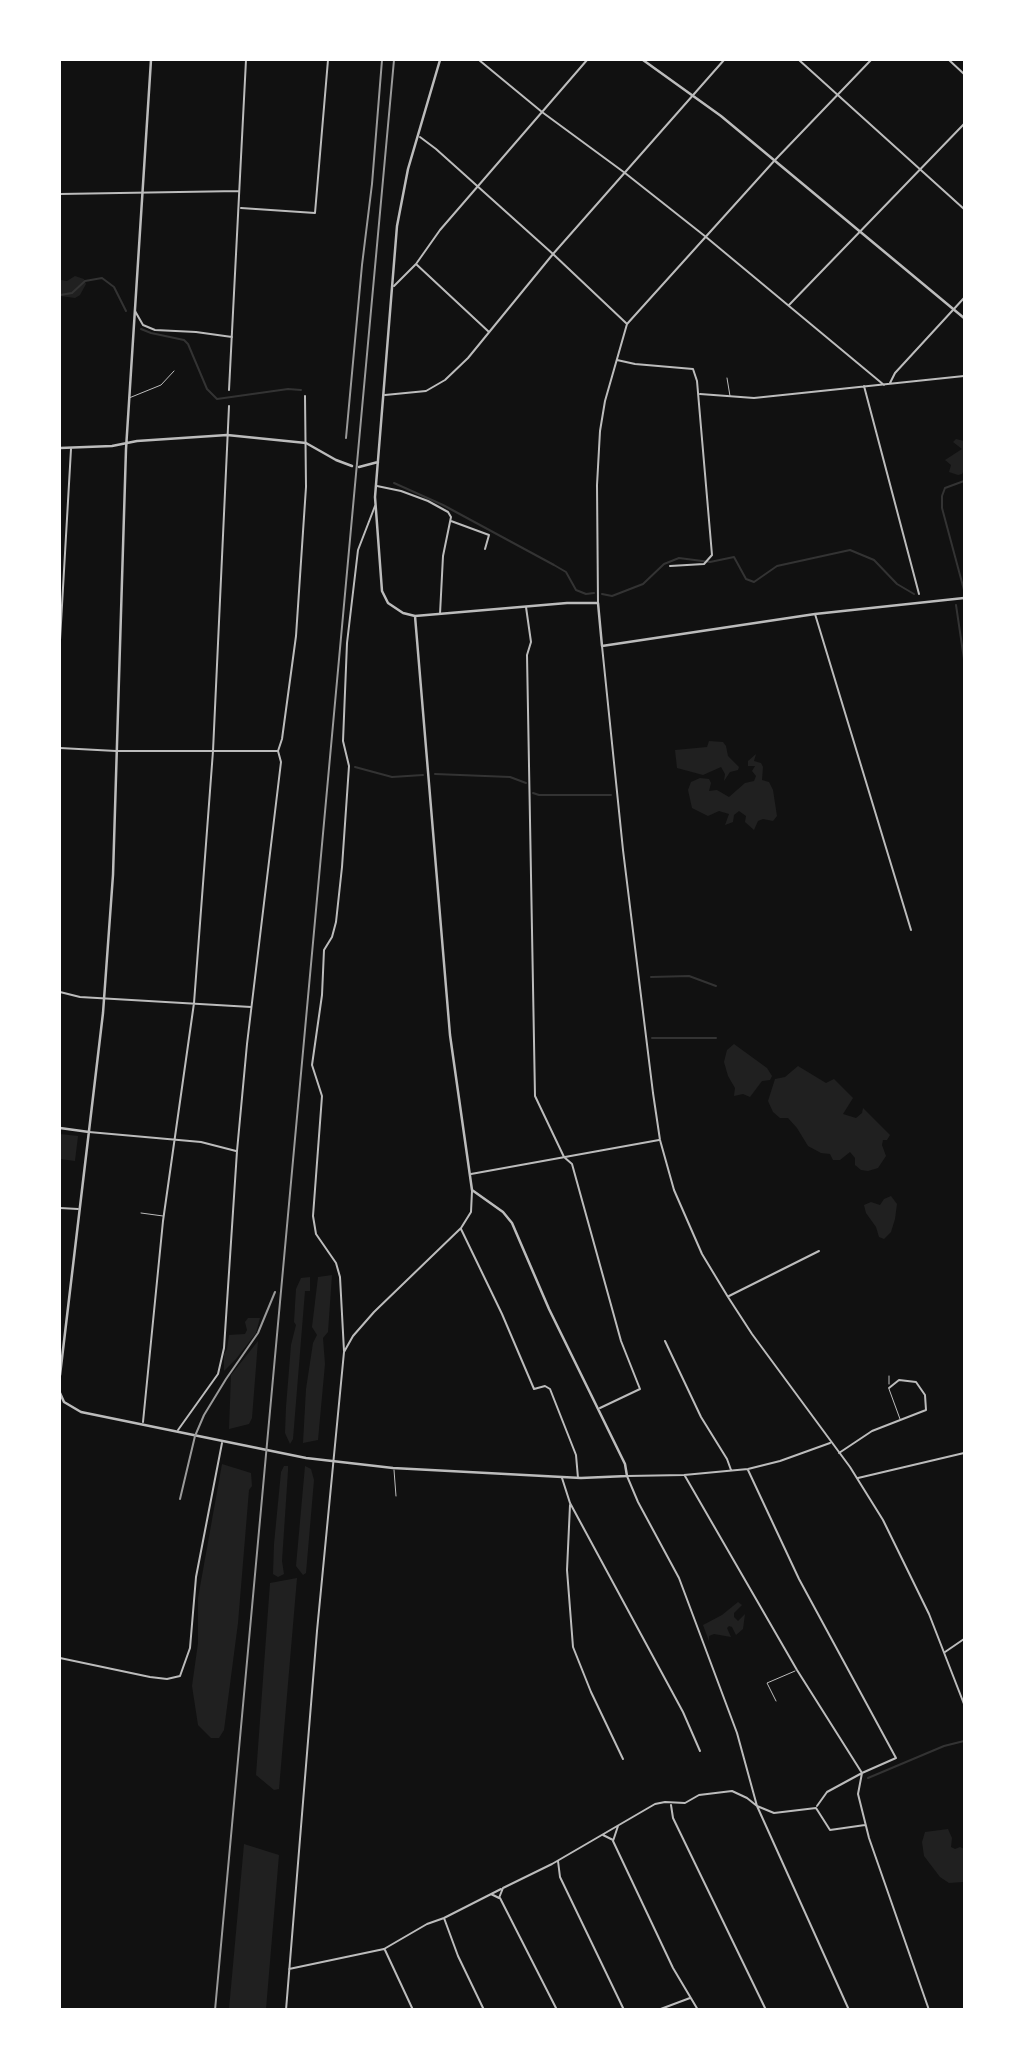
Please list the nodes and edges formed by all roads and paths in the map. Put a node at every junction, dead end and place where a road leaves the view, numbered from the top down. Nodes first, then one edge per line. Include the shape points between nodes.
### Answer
1 (151, 60) edge
2 (246, 60) edge
3 (328, 60) edge
4 (440, 60) edge
5 (479, 60) edge
6 (587, 60) edge
7 (643, 60) edge
8 (724, 60) edge
9 (799, 60) edge
10 (871, 60) edge
11 (949, 60) edge
12 (964, 74) edge
13 (838, 94) junction
14 (692, 95) junction
15 (542, 112) junction
16 (964, 124) edge
17 (418, 136) junction
18 (775, 160) junction
19 (922, 170) junction
20 (625, 173) junction
21 (478, 187) junction
22 (240, 191) junction
23 (142, 193) junction
24 (60, 194) edge
25 (240, 208) junction
26 (964, 209) edge
27 (860, 233) junction
28 (706, 237) junction
29 (553, 254) junction
30 (416, 264) junction
31 (394, 286) junction
32 (964, 298) edge
33 (788, 306) junction
34 (954, 309) junction
35 (135, 310) junction
36 (964, 318) edge
37 (627, 324) junction
38 (489, 333) junction
39 (233, 338) junction
40 (616, 360) junction
41 (174, 371) dead end
42 (964, 376) edge
43 (727, 378) dead end
44 (884, 384) junction
45 (889, 384) junction
46 (864, 386) junction
47 (229, 390) dead end
48 (699, 394) junction
49 (383, 395) junction
50 (305, 396) dead end
51 (730, 396) junction
52 (129, 398) junction
53 (229, 406) dead end
54 (227, 435) junction
55 (126, 443) junction
56 (306, 443) junction
57 (71, 447) junction
58 (60, 448) edge
59 (378, 462) junction
60 (352, 466) dead end
61 (359, 467) dead end
62 (376, 486) junction
63 (375, 506) junction
64 (450, 520) junction
65 (485, 549) dead end
66 (670, 566) dead end
67 (919, 594) dead end
68 (964, 598) edge
69 (598, 603) junction
70 (526, 606) junction
71 (815, 614) junction
72 (440, 615) junction
73 (415, 616) junction
74 (60, 640) edge
75 (602, 646) junction
76 (60, 748) edge
77 (116, 751) junction
78 (213, 751) junction
79 (278, 751) junction
80 (911, 930) dead end
81 (60, 992) edge
82 (104, 997) junction
83 (194, 1003) junction
84 (252, 1007) junction
85 (60, 1128) edge
86 (89, 1132) junction
87 (175, 1140) junction
88 (660, 1140) junction
89 (237, 1151) junction
90 (564, 1157) junction
91 (469, 1175) junction
92 (472, 1189) junction
93 (60, 1208) edge
94 (79, 1209) junction
95 (141, 1213) dead end
96 (164, 1216) junction
97 (461, 1228) junction
98 (819, 1251) dead end
99 (728, 1297) junction
100 (665, 1341) dead end
101 (344, 1352) junction
102 (60, 1375) edge
103 (889, 1376) dead end
104 (889, 1388) junction
105 (60, 1393) edge
106 (61, 1398) edge
107 (599, 1408) junction
108 (900, 1419) junction
109 (142, 1424) junction
110 (177, 1432) junction
111 (222, 1442) junction
112 (831, 1443) junction
113 (839, 1453) junction
114 (964, 1453) edge
115 (333, 1462) junction
116 (393, 1468) junction
117 (748, 1469) junction
118 (731, 1470) junction
119 (684, 1475) junction
120 (561, 1476) junction
121 (627, 1476) junction
122 (579, 1478) junction
123 (857, 1478) junction
124 (396, 1496) dead end
125 (570, 1503) junction
126 (964, 1639) edge
127 (944, 1652) junction
128 (60, 1658) edge
129 (797, 1670) junction
130 (776, 1701) dead end
131 (964, 1704) edge
132 (700, 1751) dead end
133 (623, 1759) dead end
134 (862, 1773) junction
135 (752, 1794) junction
136 (747, 1798) junction
137 (671, 1804) junction
138 (757, 1806) junction
139 (816, 1808) junction
140 (618, 1825) junction
141 (865, 1825) junction
142 (602, 1834) junction
143 (613, 1840) junction
144 (558, 1860) junction
145 (503, 1888) junction
146 (491, 1894) junction
147 (499, 1898) junction
148 (444, 1919) junction
149 (384, 1949) junction
150 (288, 1969) junction
151 (692, 1997) junction
152 (286, 2010) edge
153 (413, 2010) edge
154 (484, 2010) edge
155 (557, 2010) edge
156 (624, 2010) edge
157 (658, 2010) edge
158 (698, 2010) edge
159 (766, 2010) edge
160 (849, 2010) edge
161 (929, 2010) edge

1 - 23 street
2 - 22 street
3 - 25 street via 315,213
4 - 17 street
5 - 15 street
6 - 15 street
7 - 14 street
8 - 14 street
9 - 13 street
10 - 13 street
11 - 12 street
13 - 18 street
13 - 19 street
14 - 18 street
14 - 20 street
15 - 20 street
15 - 21 street
16 - 19 street
17 - 21 street
17 - 31 street via 402,195
18 - 27 street
18 - 28 street
19 - 26 street
19 - 27 street
20 - 28 street
20 - 29 street
21 - 29 street
21 - 30 street
22 - 23 street
22 - 25 street
23 - 24 street
23 - 35 street
25 - 39 street
27 - 33 street
27 - 34 street
28 - 33 street
28 - 37 street
29 - 37 street
29 - 38 street
30 - 31 street
30 - 38 street
31 - 49 street
32 - 34 street
33 - 44 street
34 - 36 street
34 - 45 street
35 - 39 street via 148,328
35 - 52 street
37 - 40 street
38 - 49 street via 445,380 426,391
39 - 47 street
40 - 48 street via 693,369
40 - 69 street via 600,431
41 - 52 lane via 161,385
42 - 45 street
43 - 51 lane
44 - 45 street
44 - 46 street
46 - 51 street via 754,398
46 - 67 street
48 - 51 street
48 - 66 street via 712,555 704,564
49 - 59 street
50 - 56 street
52 - 55 street
53 - 54 street
54 - 55 street
54 - 56 street
54 - 78 street
55 - 57 street
55 - 77 street
56 - 60 street
56 - 79 street via 296,635
57 - 58 street
57 - 74 street
59 - 61 street
59 - 62 street
62 - 63 street
62 - 64 street via 428,501 448,512
63 - 73 street via 382,591 388,603
63 - 101 street via 358,550 343,741 349,766 342,867 336,922 324,950 312,1065 322,1096 313,1216 316,1234 340,1277
64 - 65 street via 489,534
64 - 72 street
68 - 71 street
69 - 70 street
69 - 75 street
70 - 72 street
70 - 90 street via 531,642 527,655 536,1096
71 - 75 street
71 - 80 street
72 - 73 street
73 - 91 street via 450,1035
75 - 88 street
76 - 77 street
77 - 78 street
77 - 82 street
78 - 79 street
78 - 83 street
79 - 84 street via 281,762
81 - 82 street
82 - 83 street
82 - 86 street
83 - 84 street
83 - 87 street
84 - 89 street
85 - 86 street
86 - 87 street
86 - 94 street
87 - 89 street
87 - 96 street
88 - 90 street
88 - 99 street via 674,1190 702,1254
89 - 110 street via 224,1348 218,1374
90 - 91 street
90 - 107 street via 572,1164 621,1341 640,1389
91 - 92 street
92 - 97 street via 471,1212
92 - 107 street via 512,1223
93 - 94 street
94 - 102 street
95 - 96 lane
96 - 109 street
97 - 101 street via 374,1312
97 - 122 street via 534,1389 551,1388 576,1455
98 - 99 street
99 - 112 street
100 - 118 street
101 - 115 street
103 - 104 lane
104 - 108 lane
104 - 108 street via 899,1380 909,1380 925,1395 926,1409
105 - 106 street
106 - 109 street via 81,1412
107 - 121 street
108 - 113 street via 867,1433
109 - 110 street
110 - 111 street
111 - 115 street
111 - 128 street via 196,1577 190,1648 180,1676 150,1677
112 - 113 street
112 - 117 street
113 - 123 street
114 - 123 street
115 - 116 street
115 - 150 street
116 - 120 street
116 - 124 lane
117 - 118 street
117 - 134 street via 799,1579 896,1758
118 - 119 street
119 - 121 street
119 - 129 street
120 - 122 street
120 - 125 street
121 - 122 street
121 - 135 street via 678,1578 737,1733
123 - 127 street via 908,1570
125 - 132 street
125 - 133 street via 567,1570 573,1647
126 - 127 street
127 - 131 street
129 - 130 lane via 767,1683
129 - 134 street
134 - 139 street via 827,1792
134 - 141 street via 858,1794
135 - 136 street
135 - 138 street
136 - 137 street via 732,1791
136 - 138 street
137 - 140 street via 655,1804
137 - 159 street via 678,1830
138 - 139 street via 774,1813
138 - 160 street
139 - 141 street via 831,1830
140 - 142 street
140 - 143 street
141 - 161 street
142 - 143 street
142 - 144 street
143 - 151 street via 673,1968
144 - 145 street
144 - 156 street via 561,1877
145 - 146 street
145 - 147 street
146 - 147 street
146 - 148 street
147 - 155 street
148 - 149 street via 428,1923
148 - 154 street
149 - 150 street
149 - 153 street
150 - 152 street
151 - 157 street
151 - 158 street

